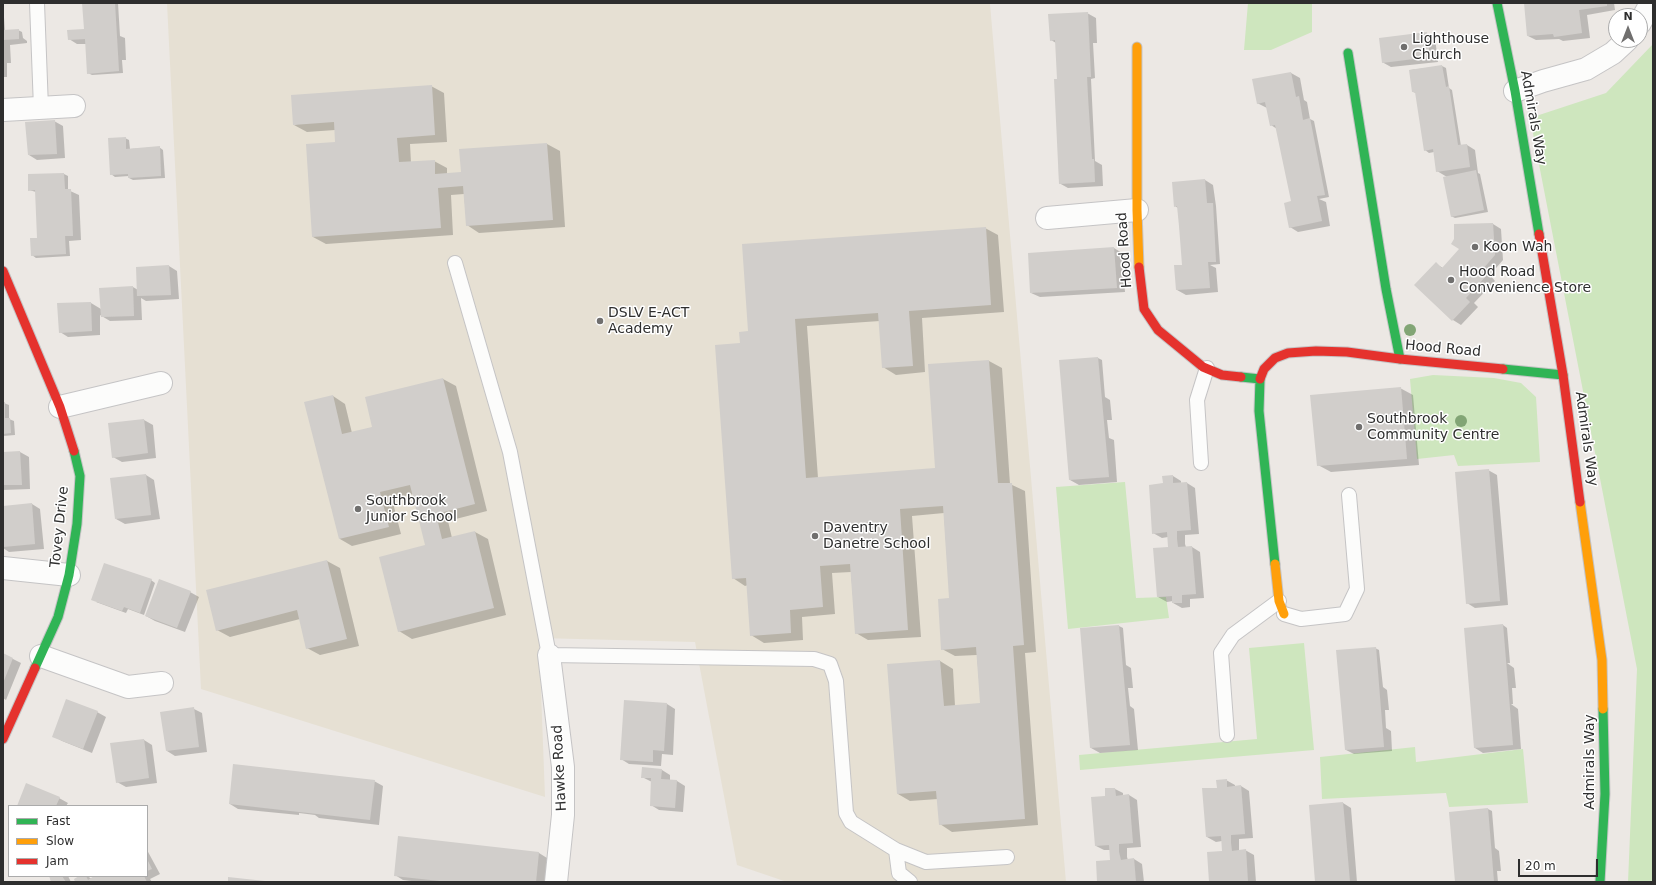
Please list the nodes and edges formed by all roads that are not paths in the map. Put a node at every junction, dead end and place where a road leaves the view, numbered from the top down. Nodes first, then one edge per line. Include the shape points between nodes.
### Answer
1 (37, 3) edge
2 (1497, 3) edge
3 (1137, 47) dead end
4 (1618, 48) edge
5 (1348, 53) dead end
6 (1515, 91) junction
7 (74, 106) dead end
8 (42, 108) junction
9 (3, 110) edge
10 (1136, 210) junction
11 (1047, 218) dead end
12 (455, 263) dead end
13 (3, 271) edge
14 (1400, 359) junction
15 (1207, 368) junction
16 (1563, 375) junction
17 (1260, 379) junction
18 (161, 382) dead end
19 (60, 406) junction
20 (1201, 463) dead end
21 (1349, 495) dead end
22 (3, 568) edge
23 (69, 575) junction
24 (1279, 601) junction
25 (1284, 614) joint
26 (549, 655) junction
27 (41, 656) junction
28 (162, 684) dead end
29 (1227, 735) dead end
30 (3, 739) edge
31 (896, 850) junction
32 (1007, 857) dead end
33 (556, 882) edge
34 (910, 882) edge
35 (1600, 882) edge

1 - 8 lane
2 - 6 street, Admirals Way
3 - 10 street, Hood Road
4 - 6 street via 1586,69
5 - 14 street via 1386,289
6 - 16 street, Admirals Way
7 - 8 street
8 - 9 street
10 - 11 street
10 - 15 street, Hood Road via 1144,309 1158,330
12 - 26 lane via 510,452
13 - 19 street, Tovey Drive
14 - 16 street, Hood Road
14 - 17 street, Hood Road via 1347,352 1288,353 1275,358 1264,369
15 - 17 street, Hood Road via 1222,374
15 - 20 lane via 1197,400
16 - 35 street, Admirals Way via 1602,660 1606,794
17 - 24 street via 1259,411
18 - 19 street
19 - 23 street, Tovey Drive via 72,440 80,476 77,524
21 - 25 lane via 1357,589 1345,614 1301,619
22 - 23 street
23 - 27 street, Tovey Drive via 58,617
24 - 25 street
24 - 29 lane via 1233,635 1221,653
26 - 31 lane via 814,659 830,664 836,681 846,813 851,822
26 - 33 street, Hawke Road via 563,767 563,815
27 - 28 street via 128,687
27 - 30 street, Tovey Drive
31 - 32 lane via 926,862
31 - 34 lane via 900,873

